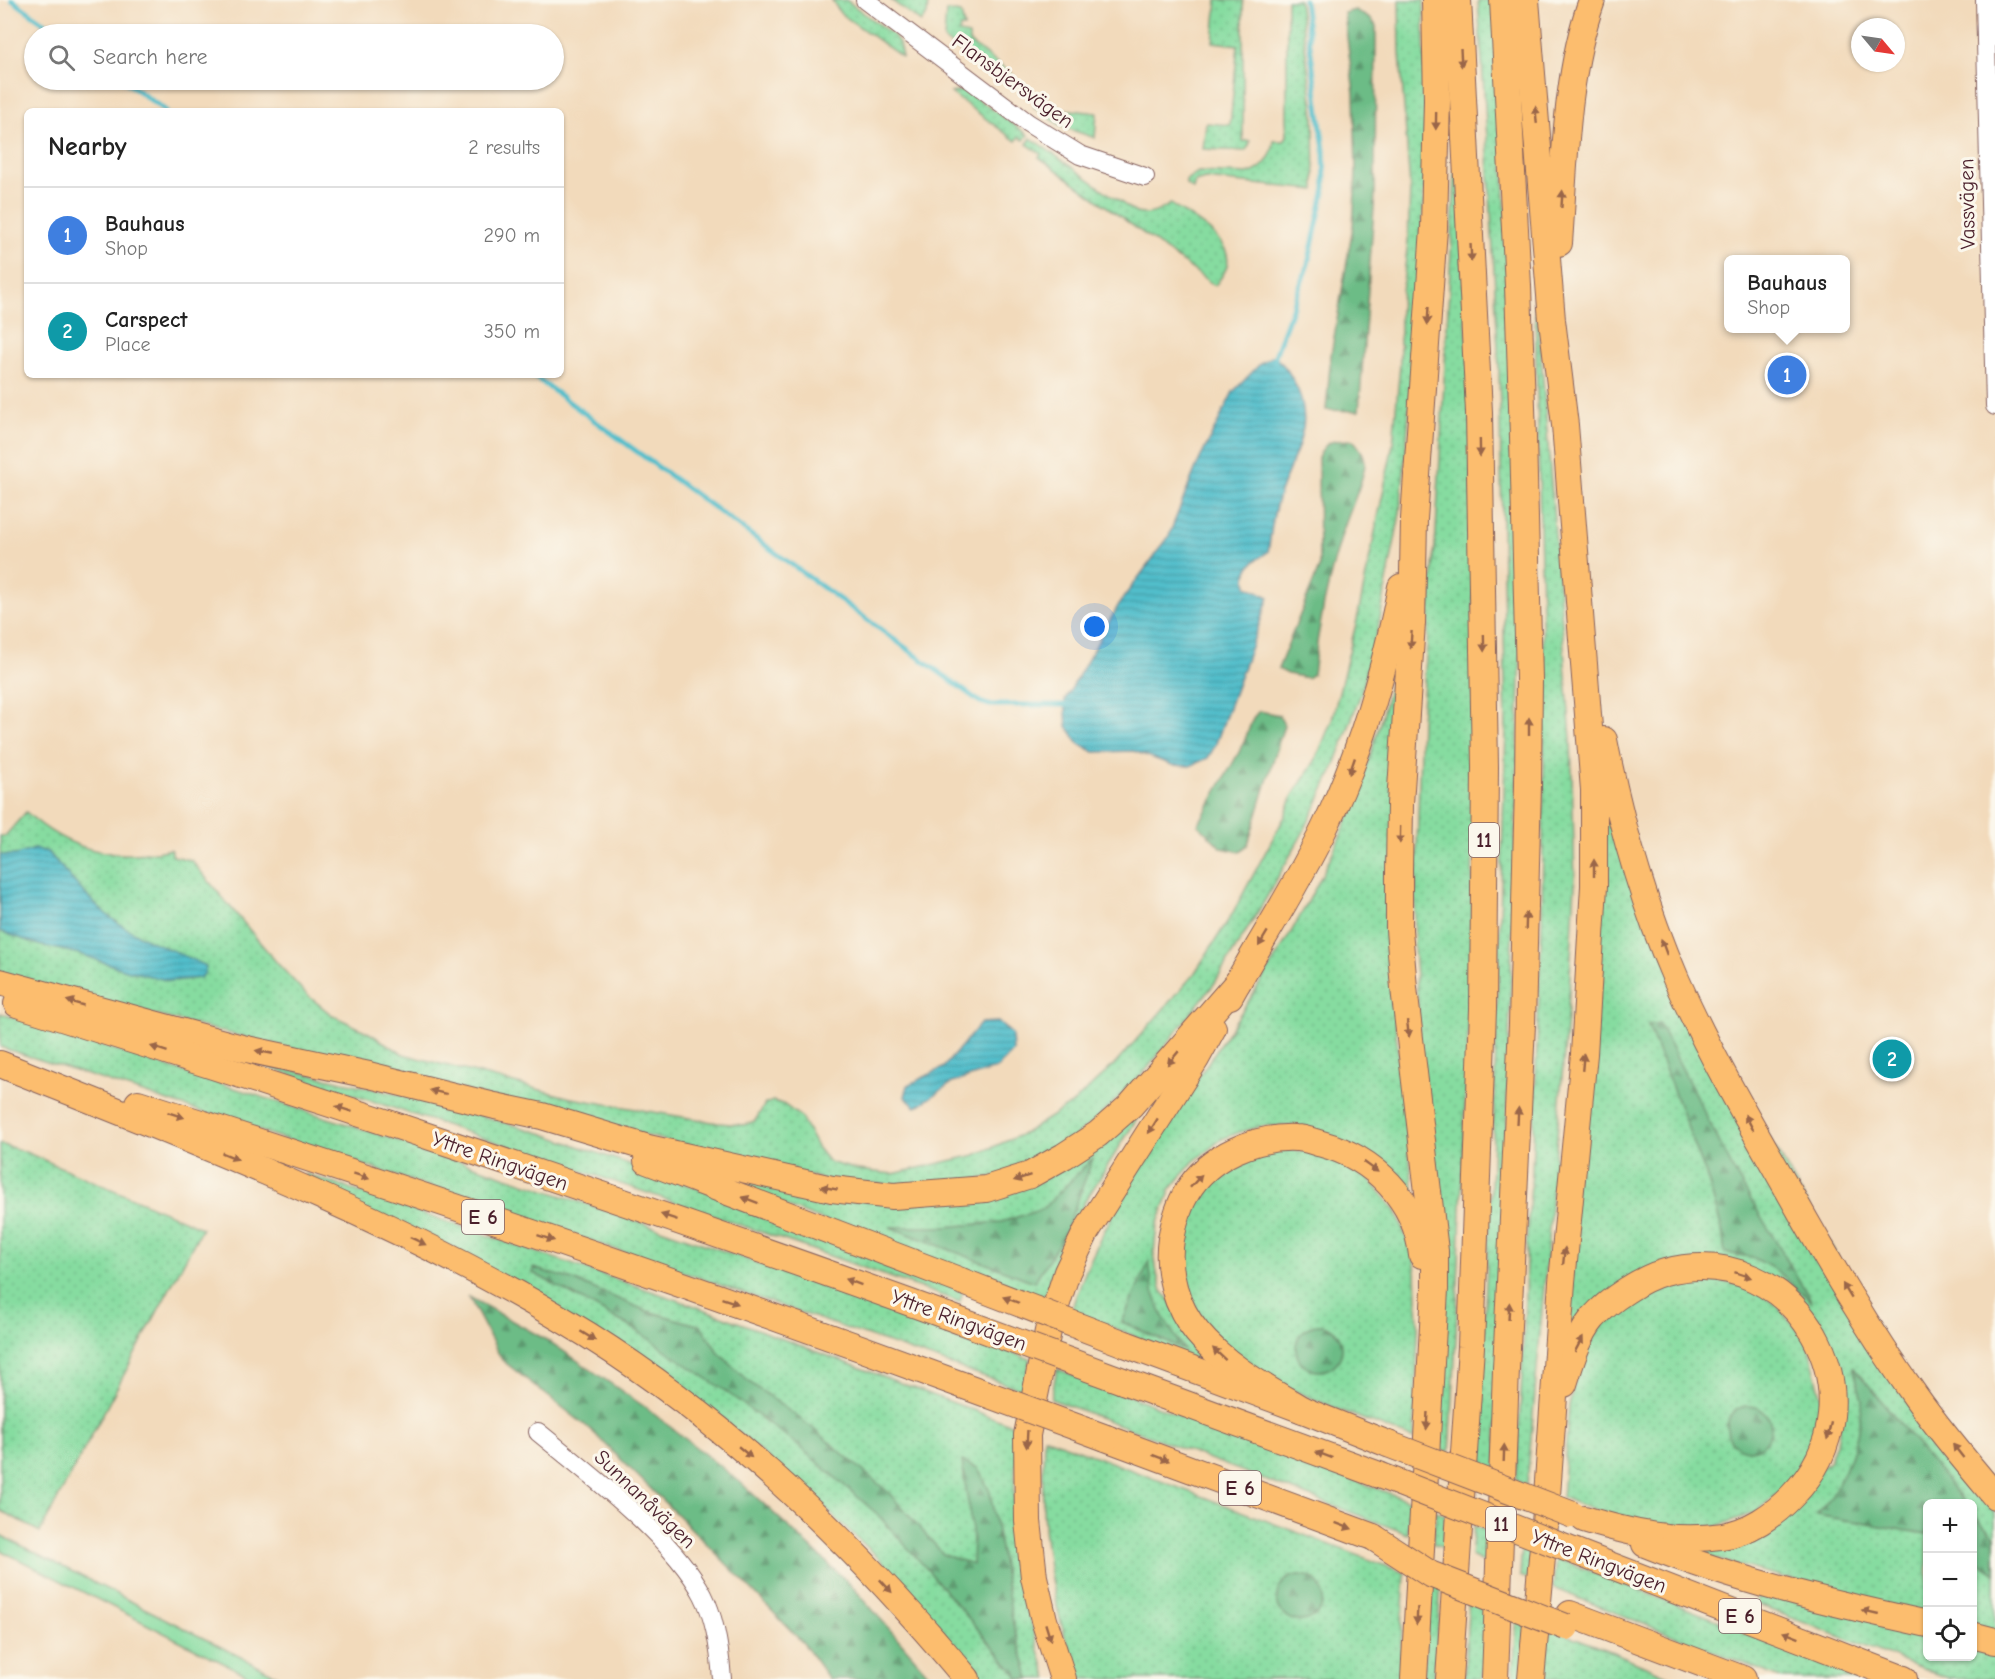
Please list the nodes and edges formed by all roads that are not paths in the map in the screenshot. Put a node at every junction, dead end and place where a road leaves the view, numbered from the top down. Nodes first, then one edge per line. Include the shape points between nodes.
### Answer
1 (866, 0) edge
2 (1435, 0) edge
3 (1458, 0) edge
4 (1503, 0) edge
5 (1526, 0) edge
6 (1592, 0) edge
7 (1985, 0) edge
8 (1145, 177) dead end
9 (1552, 320) junction
10 (1995, 406) edge
11 (1414, 519) junction
12 (0, 982) edge
13 (1238, 982) junction
14 (0, 999) edge
15 (0, 1059) edge
16 (0, 1064) edge
17 (495, 1106) junction
18 (1431, 1363) junction
19 (1303, 1410) junction
20 (538, 1432) dead end
21 (1995, 1496) edge
22 (1578, 1517) junction
23 (1545, 1524) junction
24 (1568, 1621) junction
25 (1923, 1623) edge
26 (1977, 1636) edge
27 (1995, 1641) edge
28 (1532, 1672) edge
29 (723, 1679) edge
30 (967, 1679) edge
31 (1063, 1679) edge
32 (1414, 1679) edge
33 (1449, 1679) edge
34 (1495, 1679) edge
35 (1694, 1679) edge
36 (1743, 1679) edge
37 (1904, 1679) edge

1 - 8 street, Flansbjersvägen via 1028,123 1080,155
2 -> 11 highway via 1434,228
3 -> 33 highway, 11 via 1479,412 1485,767 1483,1009 1471,1347
34 -> 4 highway, 11 via 1522,1024 1529,680 1518,286
9 -> 5 highway
9 -> 6 highway via 1571,92
7 - 10 street, Vassvägen
21 -> 9 highway via 1916,1397 1858,1311 1754,1131 1676,979 1627,842 1604,740 1592,652 1576,458 1567,387
23 -> 9 highway via 1594,886 1594,790 1565,425
11 -> 13 highway via 1384,662 1349,773 1324,830
11 -> 18 highway via 1412,623 1400,804 1400,930 1435,1251
17 -> 12 highway via 242,1048
13 -> 17 highway via 1131,1105 1098,1134 1030,1175 986,1189 893,1196 832,1189 648,1148
13 -> 31 highway via 1196,1059 1086,1232 1067,1272 1048,1331 1027,1435 1028,1521 1034,1577
37 -> 14 highway, Yttre Ringvägen / E 6, bridge via 1379,1474 731,1238
15 -> 24 highway, E 6, bridge via 754,1309 1373,1537
16 -> 30 highway via 346,1206 517,1293 590,1337 719,1430 783,1483 863,1560
19 -> 17 highway, bridge
19 -> 18 highway via 1226,1360 1197,1332 1181,1309 1172,1280 1169,1256 1173,1225 1187,1191 1210,1165 1238,1149 1267,1139 1298,1138 1342,1150 1390,1183 1412,1218 1421,1248
18 -> 32 highway
19 - 22 highway, bridge
20 - 29 street, Sunnanåvägen via 618,1499 688,1572 704,1596
23 -> 22 highway via 1563,1385 1575,1350 1593,1318 1644,1280 1680,1268 1721,1268 1757,1280 1794,1308 1811,1329 1825,1357 1833,1409 1822,1455 1801,1487 1780,1509 1725,1535 1693,1539 1626,1532
25 -> 22 highway via 1755,1583
23 - 28 highway
24 - 35 highway
24 - 36 highway, E 6
26 - 27 highway

